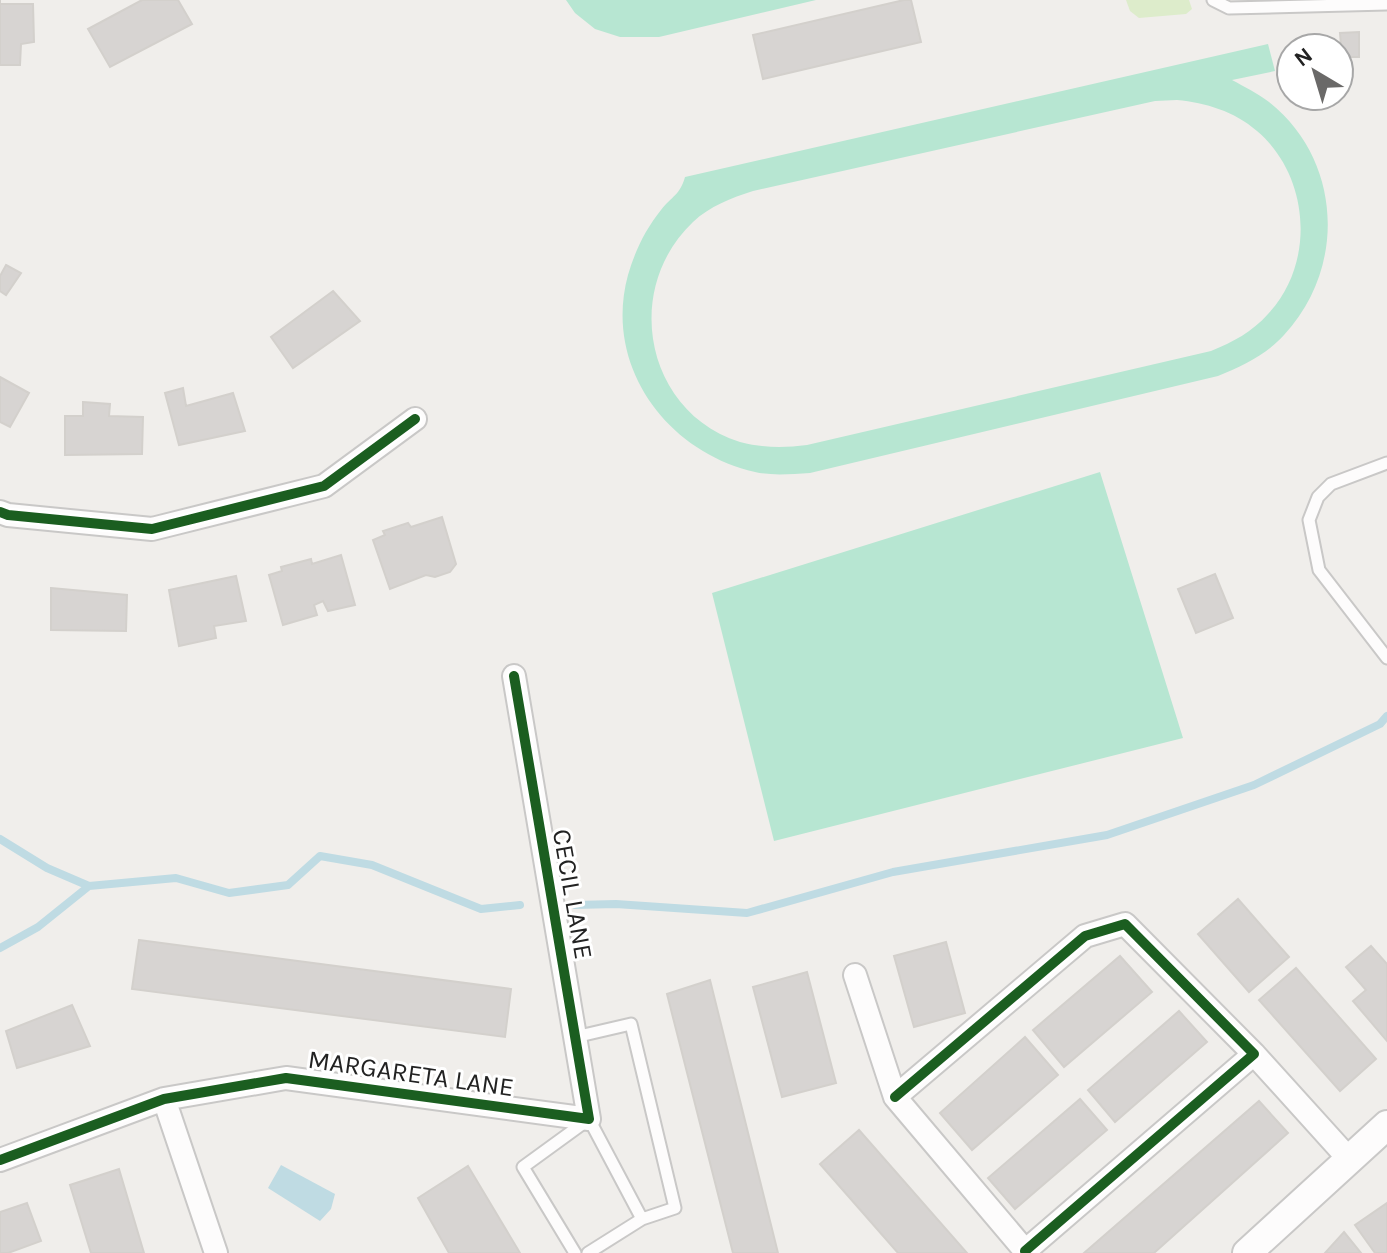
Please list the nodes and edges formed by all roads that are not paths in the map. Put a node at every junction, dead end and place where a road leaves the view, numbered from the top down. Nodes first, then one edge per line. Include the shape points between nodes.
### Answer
1 (1213, 0) edge
2 (1384, 2) edge
3 (415, 419) dead end
4 (1387, 463) edge
5 (0, 512) edge
6 (1387, 658) edge
7 (514, 676) dead end
8 (855, 975) dead end
9 (575, 1037) junction
10 (1254, 1054) junction
11 (895, 1097) junction
12 (164, 1099) junction
13 (589, 1119) junction
14 (1387, 1125) edge
15 (1349, 1159) junction
16 (0, 1160) edge
17 (642, 1219) junction
18 (1026, 1252) edge
19 (216, 1253) edge
20 (575, 1253) edge
21 (588, 1253) edge
22 (1247, 1253) edge

1 - 2 lane via 1229,8
3 - 5 street via 324,486 152,529
4 - 6 lane via 1331,484 1318,497 1309,520 1319,570
7 - 9 street, CECIL LANE
8 - 11 street
9 - 13 street, CECIL LANE
9 - 17 lane via 631,1024 675,1208
10 - 11 street via 1125,924 1085,936
10 - 15 street
10 - 18 street
11 - 18 street
12 - 13 street, MARGARETA LANE via 286,1078
12 - 16 street, MARGARETA LANE
12 - 19 street
13 - 17 lane
13 - 20 lane via 523,1167
14 - 15 street
15 - 22 street
17 - 21 lane

